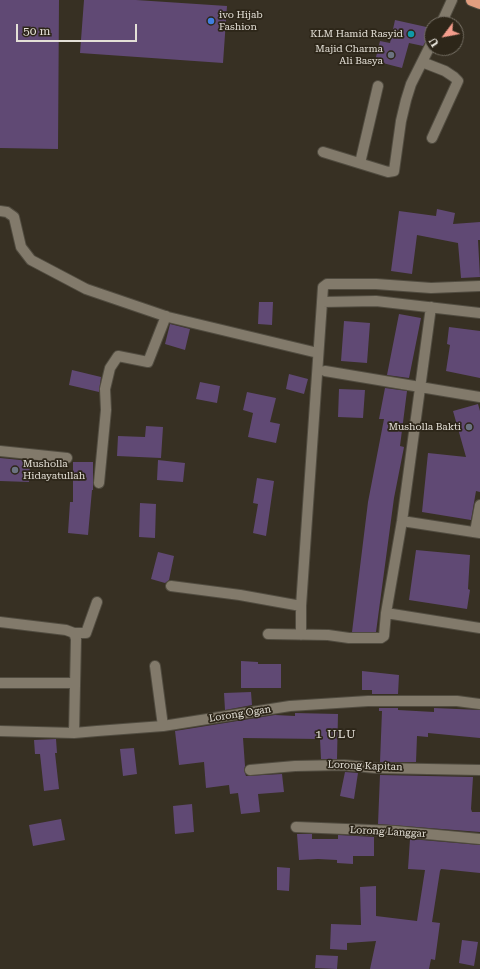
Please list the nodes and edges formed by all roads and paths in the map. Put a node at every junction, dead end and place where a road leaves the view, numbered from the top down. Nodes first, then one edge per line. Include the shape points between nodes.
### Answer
1 (452, 0) edge
2 (472, 0) edge
3 (480, 3) edge
4 (445, 16) edge
5 (425, 56) edge
6 (422, 62) junction
7 (378, 86) dead end
8 (432, 138) dead end
9 (324, 152) dead end
10 (360, 163) junction
11 (0, 211) edge
12 (376, 284) junction
13 (480, 286) edge
14 (376, 301) junction
15 (322, 302) junction
16 (431, 307) junction
17 (480, 313) edge
18 (166, 316) junction
19 (318, 353) junction
20 (325, 371) dead end
21 (420, 387) junction
22 (480, 397) edge
23 (0, 451) edge
24 (67, 458) dead end
25 (99, 483) dead end
26 (480, 505) edge
27 (402, 521) junction
28 (478, 532) edge
29 (171, 586) dead end
30 (96, 602) dead end
31 (301, 606) junction
32 (386, 613) junction
33 (0, 622) edge
34 (480, 628) edge
35 (74, 633) junction
36 (268, 634) dead end
37 (301, 635) junction
38 (155, 666) dead end
39 (0, 683) edge
40 (74, 683) junction
41 (480, 704) edge
42 (163, 726) junction
43 (0, 731) edge
44 (74, 733) junction
45 (250, 770) dead end
46 (480, 770) edge
47 (296, 827) dead end
48 (480, 838) edge

1 - 4 street
2 - 3 highway
5 - 6 street
6 - 8 street via 445,71 458,81
6 - 10 street via 406,100 396,168 388,172
7 - 10 street
9 - 10 street
11 - 18 street via 14,217 21,247 38,266 86,289
12 - 13 street via 431,288
12 - 14 street
12 - 15 street via 327,284 324,287
14 - 15 street
14 - 16 street
15 - 19 street
16 - 17 street
16 - 21 street
18 - 19 street
18 - 25 street via 148,362 118,356 110,368 105,389 106,410
19 - 31 street
20 - 21 street
21 - 22 street
21 - 27 street
23 - 24 street
26 - 28 street
27 - 28 street
27 - 32 street
29 - 31 street
30 - 35 street via 86,633
31 - 37 street
32 - 34 street
32 - 37 street via 383,638
33 - 35 street
35 - 40 street
36 - 37 street
38 - 42 street
39 - 40 street
40 - 44 street
41 - 42 street, Lorong Ogan via 457,701 368,701 290,706
42 - 44 street, Lorong Ogan
43 - 44 street, Lorong Ogan
45 - 46 street, Lorong Kapitan via 344,765
47 - 48 street, Lorong Langgar

